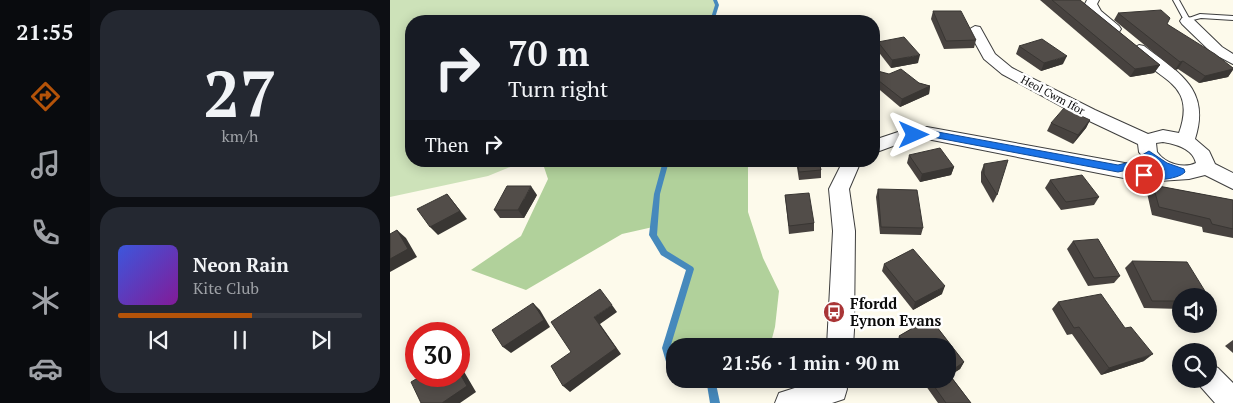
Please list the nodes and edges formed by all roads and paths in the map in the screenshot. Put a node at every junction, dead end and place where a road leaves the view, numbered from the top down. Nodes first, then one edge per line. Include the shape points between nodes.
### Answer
1 (1093, 0) edge
2 (1176, 0) edge
3 (1233, 18) edge
4 (1186, 20) junction
5 (975, 30) dead end
6 (1233, 60) edge
7 (880, 142) edge
8 (1185, 142) junction
9 (1149, 148) junction
10 (849, 167) edge
11 (1205, 168) junction
12 (1118, 169) junction
13 (1180, 172) junction
14 (1233, 182) edge
15 (841, 338) edge
16 (1217, 386) edge
17 (837, 390) edge
18 (789, 403) edge
19 (1233, 403) edge

1 - 8 street via 1092,8 1099,17 1186,89 1194,118
2 - 4 lane
3 - 4 lane via 1200,16
4 - 6 street via 1217,50
5 - 9 street, Heol Cwm Ifor via 986,51 1002,68
7 - 12 street via 927,133
8 - 9 street via 1163,136
8 - 11 street via 1204,156
9 - 12 street via 1143,161
9 - 13 street, Heol Cwm Ifor via 1163,166
10 - 15 street via 839,189 844,231
11 - 13 street via 1193,173
11 - 14 street
12 - 13 street via 1158,175
16 - 19 street
17 - 18 street

